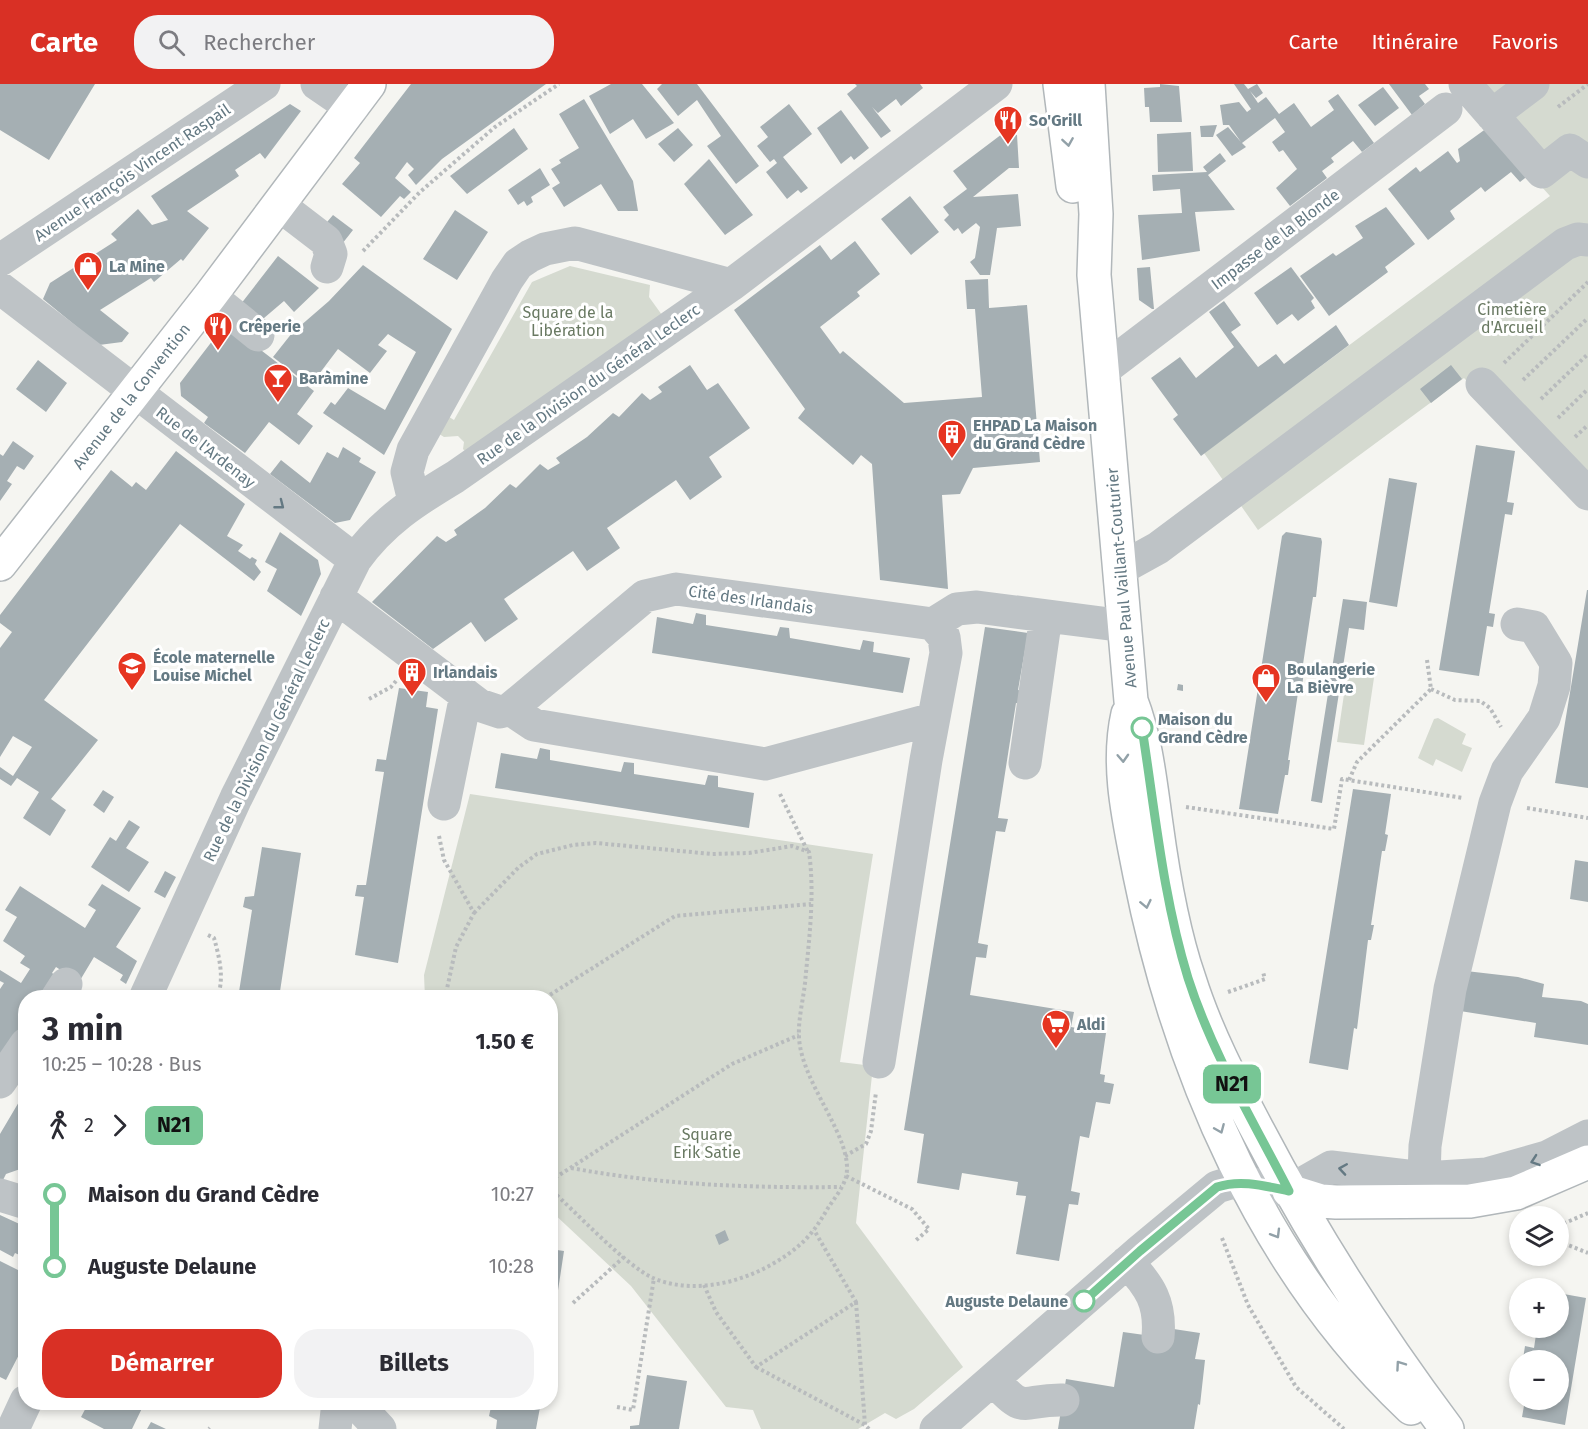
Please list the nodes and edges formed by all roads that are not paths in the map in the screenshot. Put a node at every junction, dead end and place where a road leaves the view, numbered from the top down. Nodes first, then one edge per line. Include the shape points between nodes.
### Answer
1 (264, 84) edge
2 (316, 84) edge
3 (996, 84) edge
4 (1060, 84) edge
5 (1088, 84) edge
6 (1533, 84) edge
7 (361, 96) edge
8 (1456, 96) edge
9 (1492, 115) junction
10 (1588, 162) edge
11 (279, 205) junction
12 (1588, 240) edge
13 (0, 260) edge
14 (341, 263) road end
15 (1094, 275) junction
16 (731, 285) junction
17 (0, 288) edge
18 (210, 296) junction
19 (258, 335) dead end
20 (1103, 370) junction
21 (134, 392) junction
22 (1509, 411) road end
23 (1581, 472) edge
24 (414, 501) junction
25 (355, 560) junction
26 (0, 564) edge
27 (1120, 569) junction
28 (336, 597) junction
29 (1046, 616) junction
30 (933, 624) junction
31 (1517, 624) dead end
32 (1125, 626) junction
33 (466, 695) junction
34 (1131, 701) junction
35 (510, 709) junction
36 (933, 719) junction
37 (1025, 763) dead end
38 (444, 804) road end
39 (149, 990) edge
40 (18, 1056) edge
41 (879, 1062) road end
42 (0, 1082) edge
43 (1588, 1136) edge
44 (1588, 1162) edge
45 (1424, 1178) junction
46 (1247, 1183) junction
47 (1289, 1191) junction
48 (0, 1196) edge
49 (18, 1201) edge
50 (1127, 1262) junction
51 (1158, 1337) dead end
52 (994, 1380) junction
53 (1063, 1401) dead end
54 (22, 1410) edge
55 (337, 1410) edge
56 (362, 1410) edge
57 (13, 1429) edge
58 (335, 1429) edge
59 (380, 1429) edge
60 (936, 1429) edge
61 (1445, 1429) edge

1 - 13 street, Avenue François Vincent Raspail
2 - 7 street
3 - 16 street, Rue de la Division du Général Leclerc
4 -> 15 main road, Avenue Paul Vaillant-Couturier via 1074,198
5 - 15 main road, Avenue Paul Vaillant-Couturier
6 - 9 street
7 - 11 main road, Avenue de la Convention
8 - 9 street
8 - 20 street, Impasse de la Blonde
9 - 10 street via 1542,172 1570,150
11 - 14 street via 326,241
11 - 18 main road, Avenue de la Convention
12 - 27 street via 1565,244 1158,548
15 - 20 main road, Avenue Paul Vaillant-Couturier
16 - 24 street, Rue de la Division du Général Leclerc via 455,477
16 - 24 street, Rue de la Division du Général Leclerc via 575,243 545,249 518,264 413,450 407,472
17 - 21 street, Rue de l'Ardenay
18 - 19 street
18 - 21 main road, Avenue de la Convention
20 - 27 main road, Avenue Paul Vaillant-Couturier
21 -> 25 street, Rue de l'Ardenay
21 - 26 main road, Avenue de la Convention
22 - 23 street
24 - 25 street, Rue de la Division du Général Leclerc via 390,519
25 - 28 street, Rue de la Division du Général Leclerc
27 - 32 main road, Avenue Paul Vaillant-Couturier
28 - 33 street
28 - 39 street, Rue de la Division du Général Leclerc via 236,798
29 - 30 street via 977,607 957,609
29 - 32 street
29 - 37 street
30 - 35 street, Cité des Irlandais via 676,589 645,596
30 - 36 street via 944,637 946,653
31 - 45 street via 1534,627 1556,663 1552,693 1544,718 1507,771 1495,803 1450,989 1425,1146
32 - 34 main road, Avenue Paul Vaillant-Couturier
33 - 35 street via 490,711
33 - 38 street
34 -> 46 main road, Avenue Paul Vaillant-Couturier via 1123,736 1123,760 1131,826 1158,953 1175,1019 1193,1066
34 - 47 main road, Avenue Paul Vaillant-Couturier via 1142,728 1174,922 1198,1003 1233,1086
35 - 36 street via 534,725 765,764
36 - 41 street
40 - 42 street
43 -> 45 street via 1512,1169
44 - 47 main road via 1516,1193 1470,1201 1336,1202
45 -> 47 street via 1331,1167
46 - 47 street
46 - 50 street via 1217,1187
46 -> 61 main road, Avenue Paul Vaillant-Couturier via 1285,1250 1331,1318 1421,1418
61 -> 47 main road, Avenue Paul Vaillant-Couturier via 1353,1299
48 - 49 street
50 - 51 street via 1149,1285 1160,1318
50 - 52 street
52 - 53 street via 1013,1401 1024,1405
52 - 60 street
54 - 57 street
55 - 58 street
56 - 59 street

